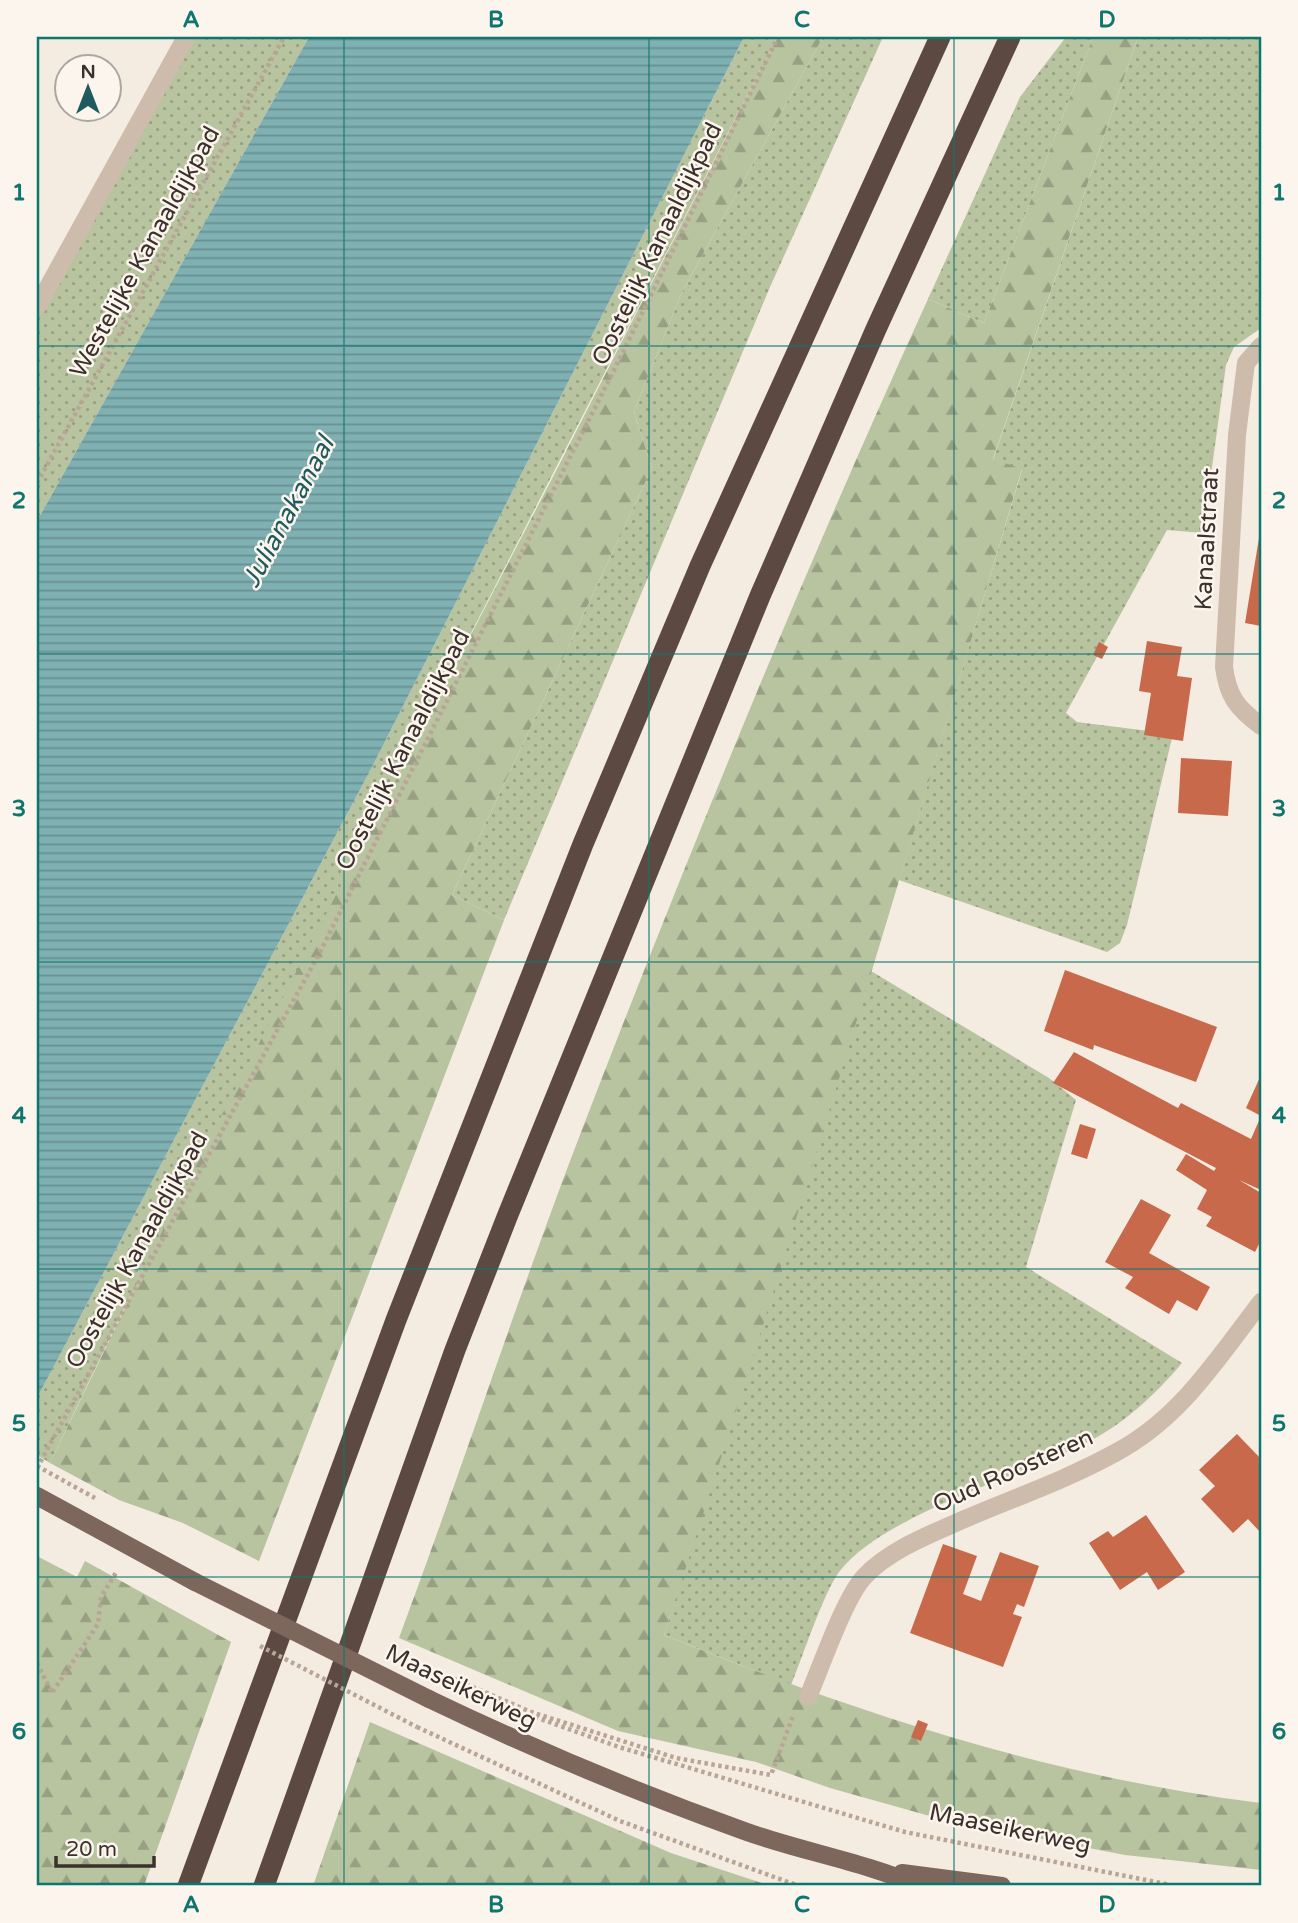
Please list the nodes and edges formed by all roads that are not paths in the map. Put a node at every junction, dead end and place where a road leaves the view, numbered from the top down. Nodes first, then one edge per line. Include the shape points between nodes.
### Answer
1 (186, 37) edge
2 (940, 37) edge
3 (1010, 37) edge
4 (37, 307) edge
5 (1261, 346) edge
6 (1261, 726) edge
7 (1261, 1302) edge
8 (37, 1496) edge
9 (808, 1697) dead end
10 (885, 1871) junction
11 (188, 1886) edge
12 (264, 1886) edge
13 (919, 1886) edge
14 (1002, 1886) edge

1 - 4 street
2 - 11 highway via 700,566 583,844 396,1320
3 - 12 highway via 760,596 507,1217
5 - 6 street, Kanaalstraat via 1246,363 1239,423 1224,667 1228,692
7 - 9 street, Oud Roosteren via 1204,1379 1147,1434 1116,1453 901,1549 863,1577
8 - 10 main road, Maaseikerweg, bridge via 195,1582 429,1699 612,1782 750,1833
10 - 13 main road, Maaseikerweg
10 - 14 main road, Maaseikerweg

